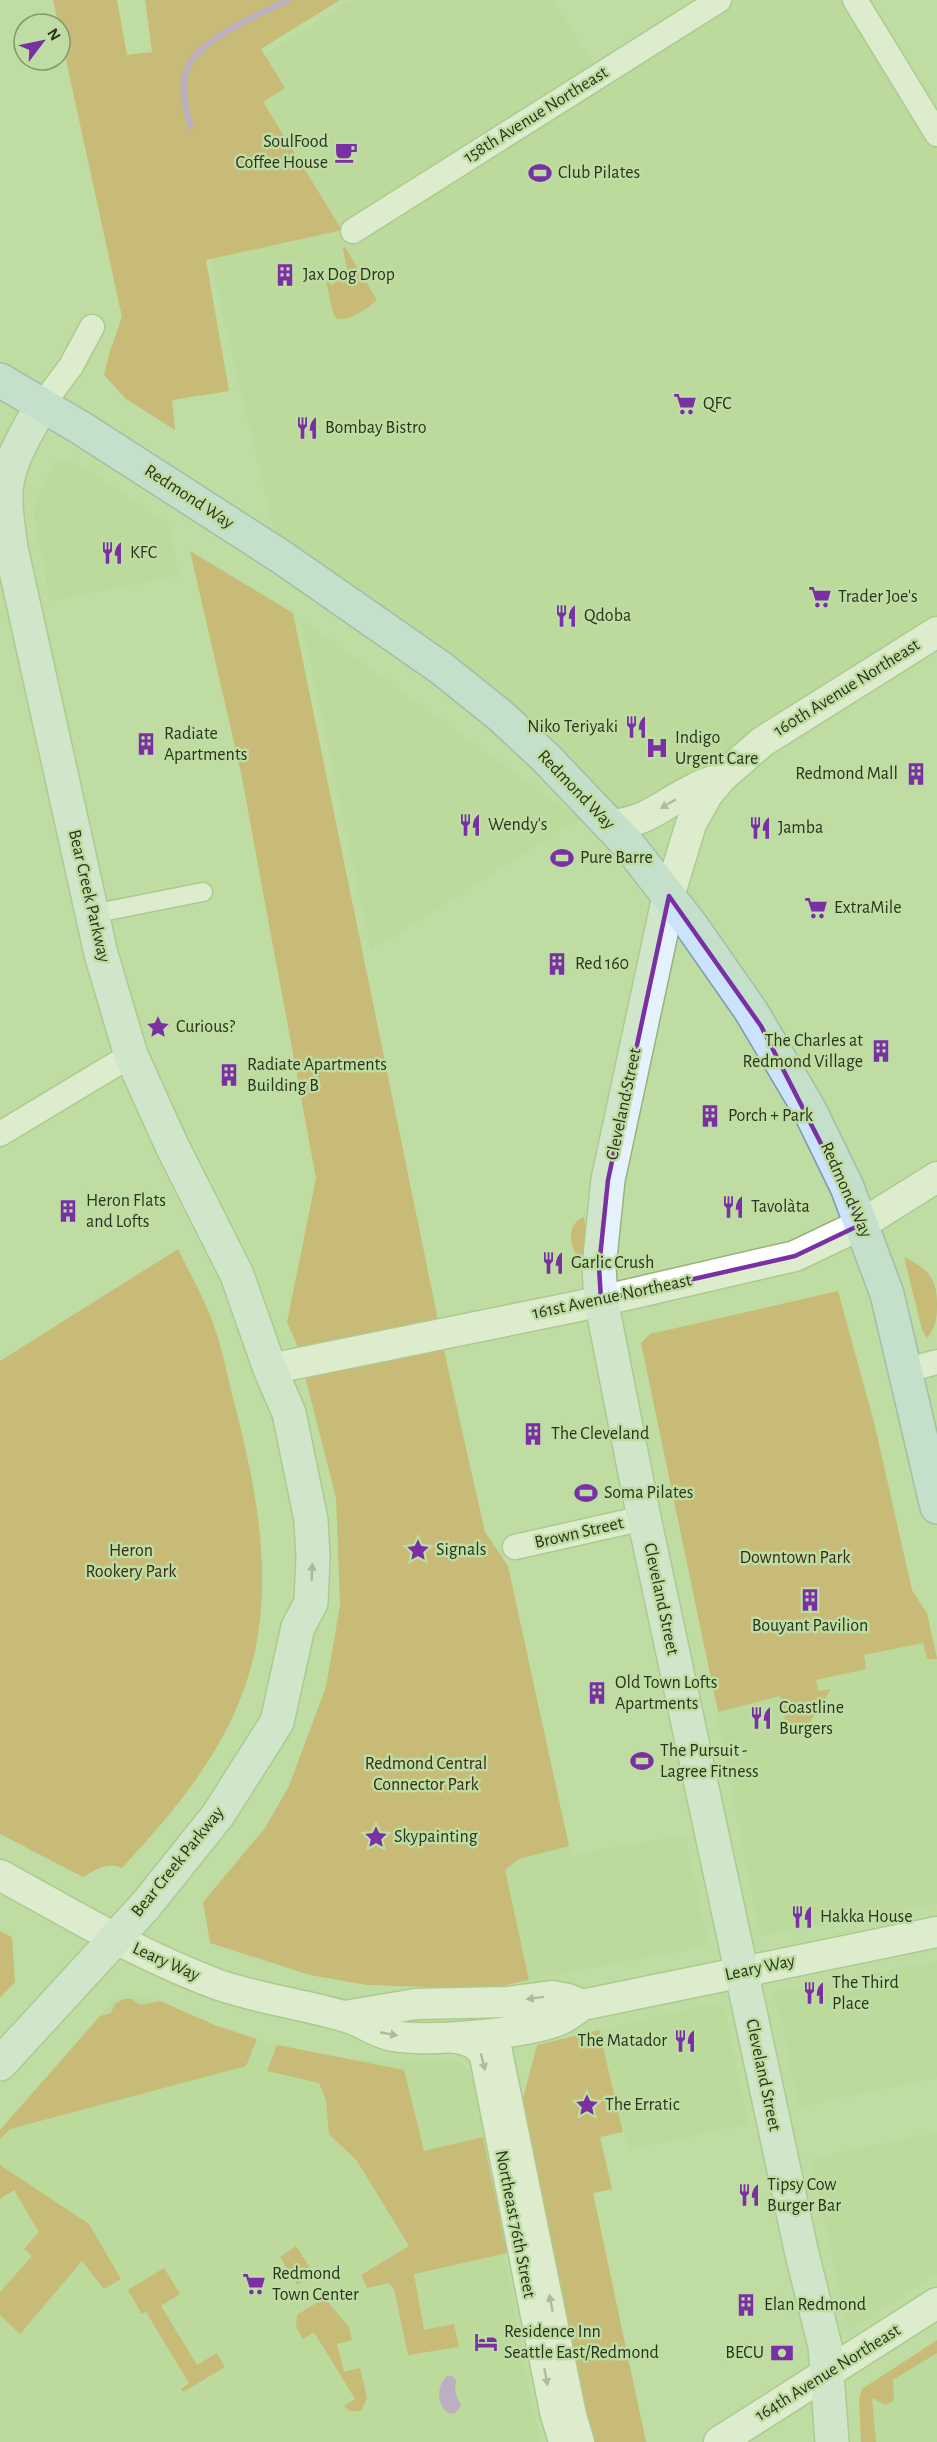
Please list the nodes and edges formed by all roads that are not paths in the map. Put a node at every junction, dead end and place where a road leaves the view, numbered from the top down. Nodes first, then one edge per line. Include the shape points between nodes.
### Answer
1 (719, 0) edge
2 (855, 0) edge
3 (937, 134) edge
4 (353, 231) dead end
5 (92, 327) dead end
6 (0, 380) edge
7 (42, 405) junction
8 (937, 632) edge
9 (721, 778) junction
10 (611, 825) junction
11 (204, 892) dead end
12 (669, 896) junction
13 (92, 914) junction
14 (131, 1056) junction
15 (0, 1134) edge
16 (937, 1177) edge
17 (862, 1224) junction
18 (602, 1300) junction
19 (937, 1362) edge
20 (270, 1369) junction
21 (906, 1370) junction
22 (937, 1507) edge
23 (644, 1518) junction
24 (515, 1547) dead end
25 (0, 1875) edge
26 (937, 1932) edge
27 (114, 1938) junction
28 (741, 1971) junction
29 (582, 2005) junction
30 (383, 2008) junction
31 (345, 2016) junction
32 (496, 2032) junction
33 (436, 2037) junction
34 (0, 2064) edge
35 (937, 2303) edge
36 (827, 2373) junction
37 (561, 2442) edge
38 (582, 2442) edge
39 (719, 2442) edge
40 (832, 2442) edge

1 - 4 street, 158th Avenue Northeast
2 - 3 street
5 - 7 street via 71,366
6 - 7 main road, Redmond Way
7 - 10 main road, Redmond Way via 280,556 441,668 509,724
7 - 13 main road, Bear Creek Parkway via 20,444 5,499 11,548
8 - 9 street, 160th Avenue Northeast via 762,742
9 -> 10 street via 693,789 650,815
9 - 12 street, 160th Avenue Northeast via 691,824
10 - 12 main road, Redmond Way
11 - 13 street
12 - 17 main road, Redmond Way via 725,971 788,1071
12 - 18 main road, Cleveland Street via 608,1180 599,1267
13 - 14 main road, Bear Creek Parkway
14 - 15 street
14 - 20 main road, Bear Creek Parkway via 237,1275
16 - 17 street, 161st Avenue Northeast
17 - 18 street, 161st Avenue Northeast via 795,1256
17 - 21 main road, Redmond Way via 884,1283
18 - 20 street, 161st Avenue Northeast
18 - 23 main road, Cleveland Street
19 - 21 street
20 - 27 main road, Bear Creek Parkway via 289,1413 311,1520 311,1603 298,1627 277,1722 218,1815 146,1905
21 - 22 main road, Redmond Way
23 - 24 street, Brown Street
23 - 28 main road, Cleveland Street
25 - 27 street, Leary Way
26 - 28 street, Leary Way
27 - 31 street, Leary Way via 221,1985
27 - 34 main road, Bear Creek Parkway
28 - 29 street, Leary Way
28 - 36 main road, Cleveland Street via 825,2346
29 -> 30 street, Leary Way via 552,1996
29 - 32 street, Leary Way via 553,2023
30 - 31 street, Leary Way
30 - 32 street via 417,2015 477,2016 486,2019
31 -> 33 street, Leary Way via 386,2034
32 - 33 street, Leary Way
38 -> 32 street, Northeast 76th Street
33 -> 37 street, Northeast 76th Street via 470,2044 482,2057
35 - 36 street, 164th Avenue Northeast
36 - 39 street, 164th Avenue Northeast
36 - 40 main road, Cleveland Street

